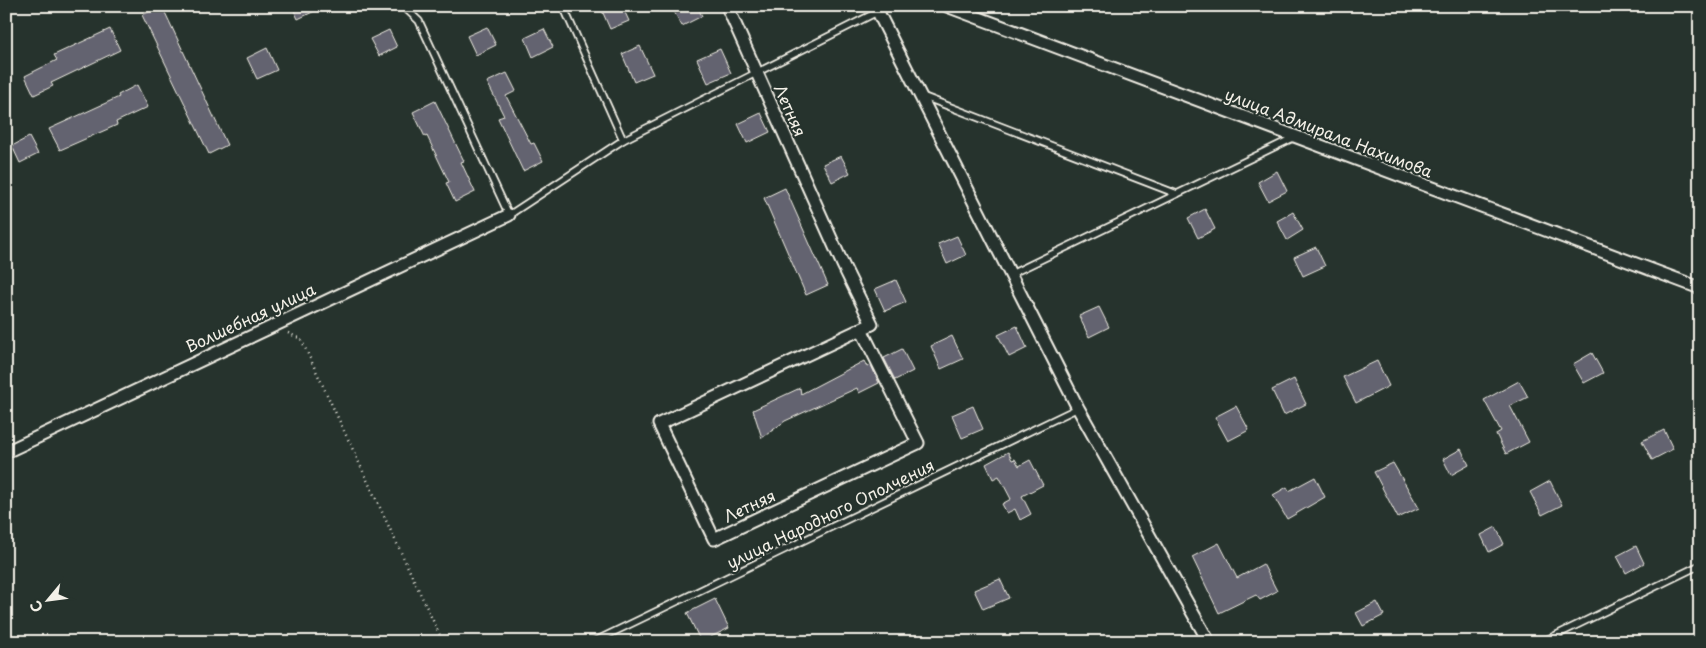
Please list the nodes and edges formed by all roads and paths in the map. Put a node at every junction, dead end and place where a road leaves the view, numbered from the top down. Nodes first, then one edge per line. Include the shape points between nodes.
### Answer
1 (404, 6) edge
2 (563, 6) edge
3 (727, 6) edge
4 (889, 6) edge
5 (947, 6) edge
6 (878, 12) junction
7 (757, 74) junction
8 (921, 96) junction
9 (1296, 136) junction
10 (623, 140) junction
11 (1177, 194) junction
12 (509, 214) junction
13 (1011, 274) junction
14 (1700, 288) edge
15 (273, 324) junction
16 (861, 329) junction
17 (1078, 408) junction
18 (6, 452) edge
19 (1700, 565) edge
20 (443, 642) edge
21 (593, 642) edge
22 (1209, 642) edge
23 (1542, 642) edge

1 - 12 lane via 419,21
2 - 10 lane
3 - 7 street, Летняя
4 - 6 lane
5 - 9 street, улица Адмирала Нахимова
6 - 7 lane
6 - 8 street
7 - 10 lane
7 - 16 street, Летняя via 872,324
8 - 11 lane
8 - 13 street
9 - 11 lane
9 - 14 street, улица Адмирала Нахимова
10 - 12 lane
11 - 13 lane
12 - 15 street, Волшебная улица
13 - 17 street
15 - 18 street, Волшебная улица
15 - 20 path via 301,339
16 - 16 street, Летняя via 659,424 714,539 918,443
17 - 21 lane, улица Народного Ополчения
17 - 22 street
19 - 23 lane

